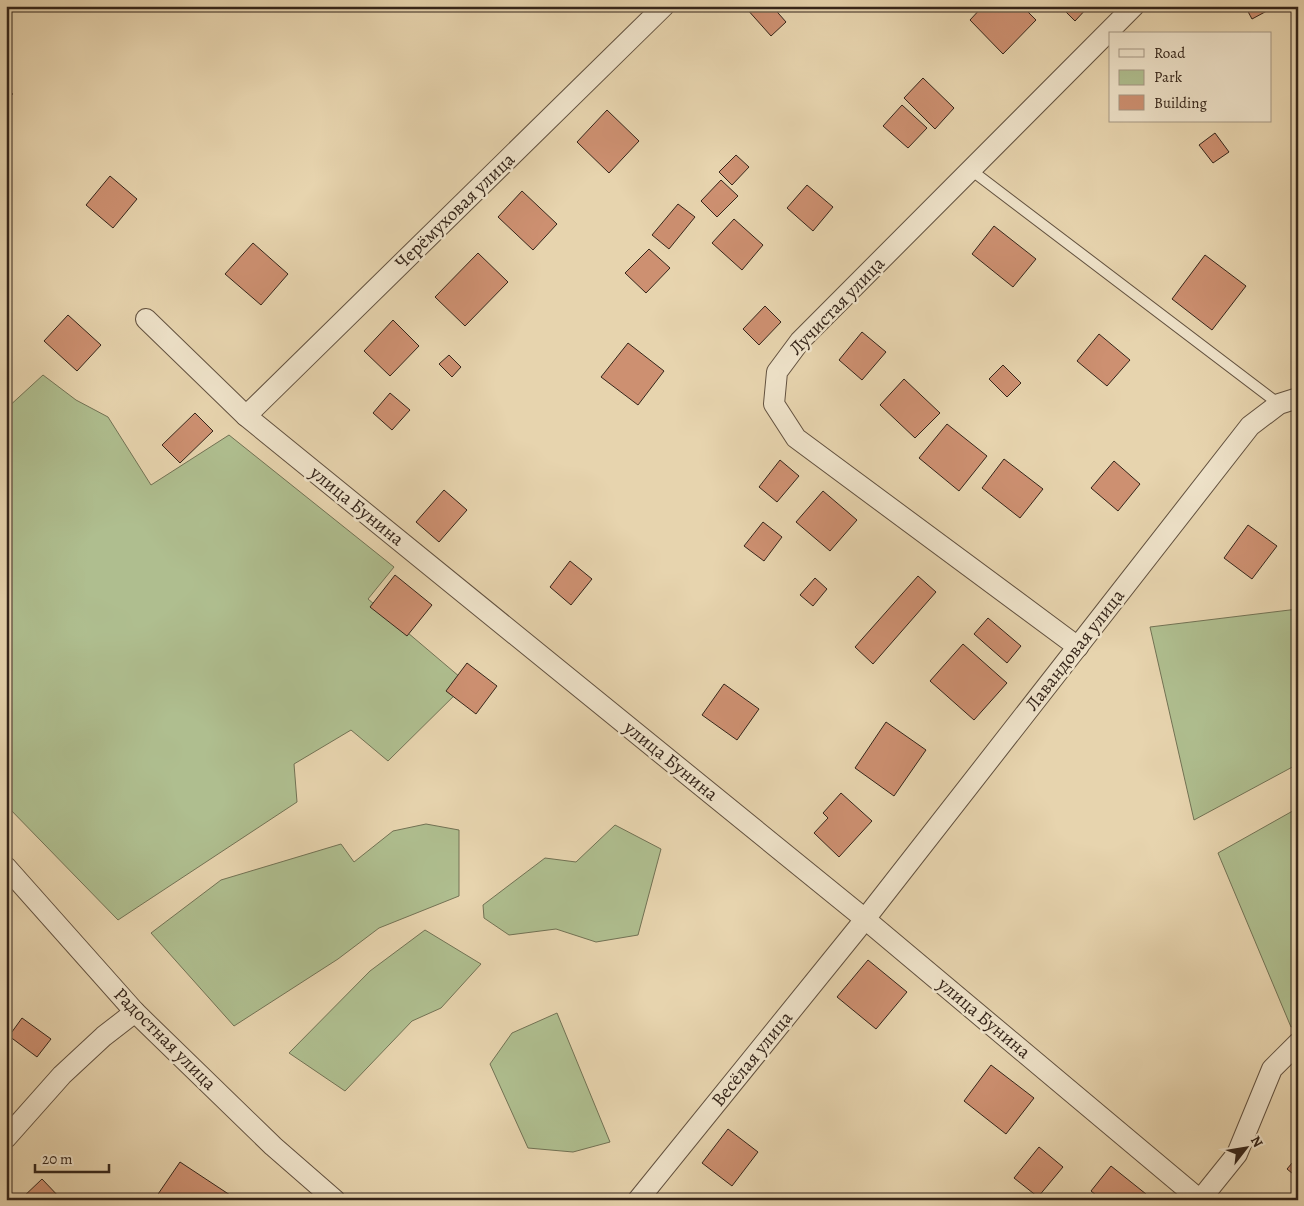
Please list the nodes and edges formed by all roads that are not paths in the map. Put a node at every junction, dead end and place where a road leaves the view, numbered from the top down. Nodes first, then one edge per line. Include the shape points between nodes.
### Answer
1 (664, 6) edge
2 (1134, 6) edge
3 (970, 170) junction
4 (146, 319) dead end
5 (1288, 401) edge
6 (246, 416) junction
7 (1078, 646) junction
8 (6, 867) edge
9 (865, 919) junction
10 (135, 1012) junction
11 (1298, 1043) edge
12 (6, 1138) edge
13 (335, 1200) edge
14 (638, 1200) edge
15 (1200, 1200) edge

1 - 6 street, Черёмуховая улица
2 - 3 street, Лучистая улица
3 - 5 lane
3 - 7 street, Лучистая улица via 800,341 777,372 774,404 796,438
4 - 6 street, улица Бунина
5 - 7 street, Лавандовая улица via 1250,426
6 - 9 street, улица Бунина
7 - 9 street, Лавандовая улица
8 - 10 street, Радостная улица
9 - 14 street, Весёлая улица
9 - 15 street, улица Бунина
10 - 12 street via 62,1075
10 - 13 street, Радостная улица via 273,1146
11 - 15 street, улица Бунина via 1272,1069 1237,1154

